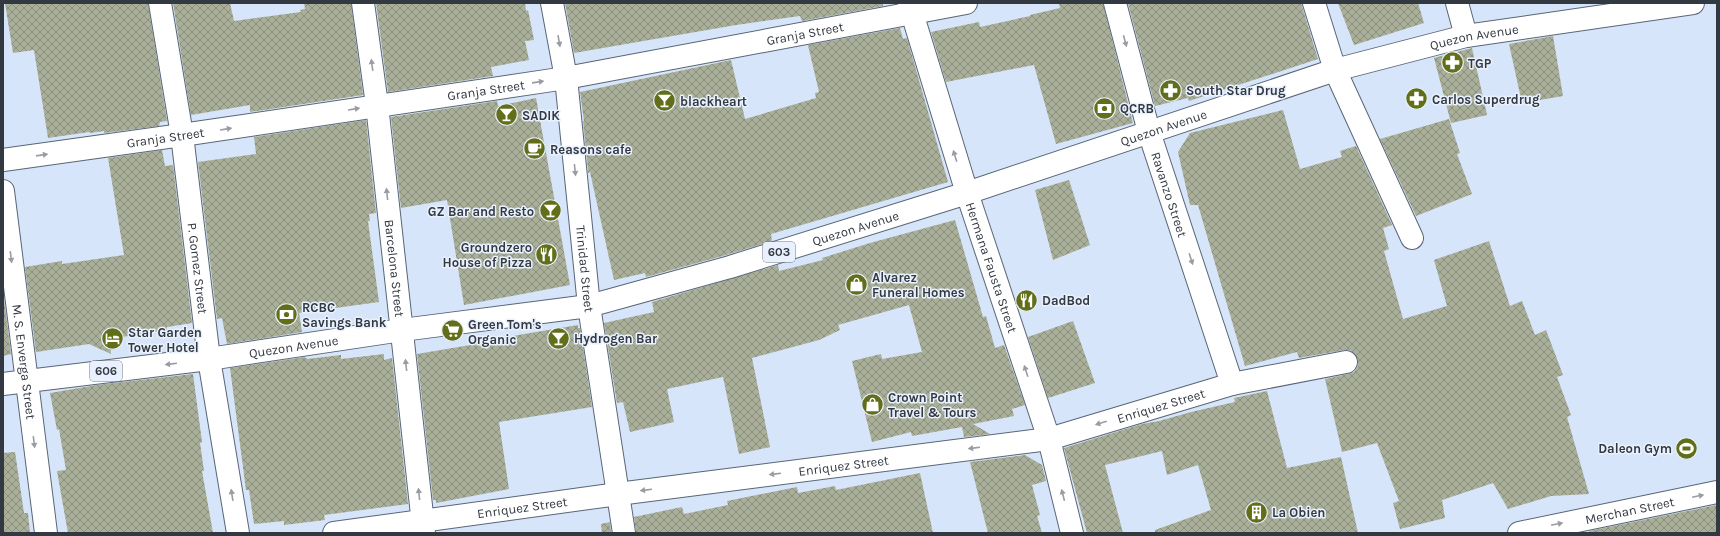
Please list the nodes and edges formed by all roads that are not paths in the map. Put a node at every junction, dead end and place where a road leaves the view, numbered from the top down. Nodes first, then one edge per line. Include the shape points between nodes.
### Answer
1 (160, 3) edge
2 (363, 3) edge
3 (552, 3) edge
4 (966, 3) edge
5 (1115, 3) edge
6 (1314, 3) edge
7 (1458, 3) edge
8 (1693, 3) edge
9 (910, 8) edge
10 (1466, 36) junction
11 (1335, 70) junction
12 (566, 78) junction
13 (377, 105) junction
14 (1149, 132) junction
15 (182, 135) junction
16 (3, 160) edge
17 (3, 191) edge
18 (967, 193) junction
19 (1412, 238) dead end
20 (589, 306) junction
21 (402, 330) junction
22 (210, 359) junction
23 (1346, 362) dead end
24 (26, 380) junction
25 (3, 384) edge
26 (1232, 384) junction
27 (1049, 439) junction
28 (1717, 492) edge
29 (618, 494) junction
30 (423, 527) edge
31 (46, 533) edge
32 (238, 533) edge
33 (334, 533) edge
34 (624, 533) edge
35 (1072, 533) edge
36 (1519, 533) edge

1 - 15 street, P. Gomez Street
13 -> 2 street, Barcelona Street
3 -> 12 street, Trinidad Street
4 - 9 street, Granja Street
5 -> 14 street, Ravanzo Street
6 - 11 street
7 - 10 street
8 - 10 street, Quezon Avenue / 603
9 - 12 street, Granja Street
18 -> 9 street, Hermana Fausta Street
10 - 11 street, Quezon Avenue / 603
11 - 14 street, Quezon Avenue / 603
11 - 19 street
13 -> 12 street, Granja Street
12 -> 20 street, Trinidad Street
15 -> 13 street, Granja Street
21 -> 13 street, Barcelona Street
14 - 18 street, Quezon Avenue / 603
14 -> 26 street, Ravanzo Street
16 -> 15 street, Granja Street
15 - 22 street, P. Gomez Street
17 -> 24 street, M. S. Enverga Street
18 - 20 street, Quezon Avenue / 603 via 730,267
27 -> 18 street, Hermana Fausta Street
20 - 21 street, Quezon Avenue / 603
20 - 29 street, Trinidad Street
21 - 22 street, Quezon Avenue / 603
30 -> 21 street, Barcelona Street
22 -> 24 street, Quezon Avenue / 606
32 -> 22 street, P. Gomez Street
23 - 26 street, Enriquez Street
24 - 25 street, Quezon Avenue / 606
24 -> 31 street, M. S. Enverga Street
26 -> 27 street, Enriquez Street
27 -> 29 street, Enriquez Street
35 -> 27 street, Hermana Fausta Street
36 -> 28 street, Merchan Street
29 - 30 street, Enriquez Street
29 - 34 street, Trinidad Street
30 - 33 street, Enriquez Street

